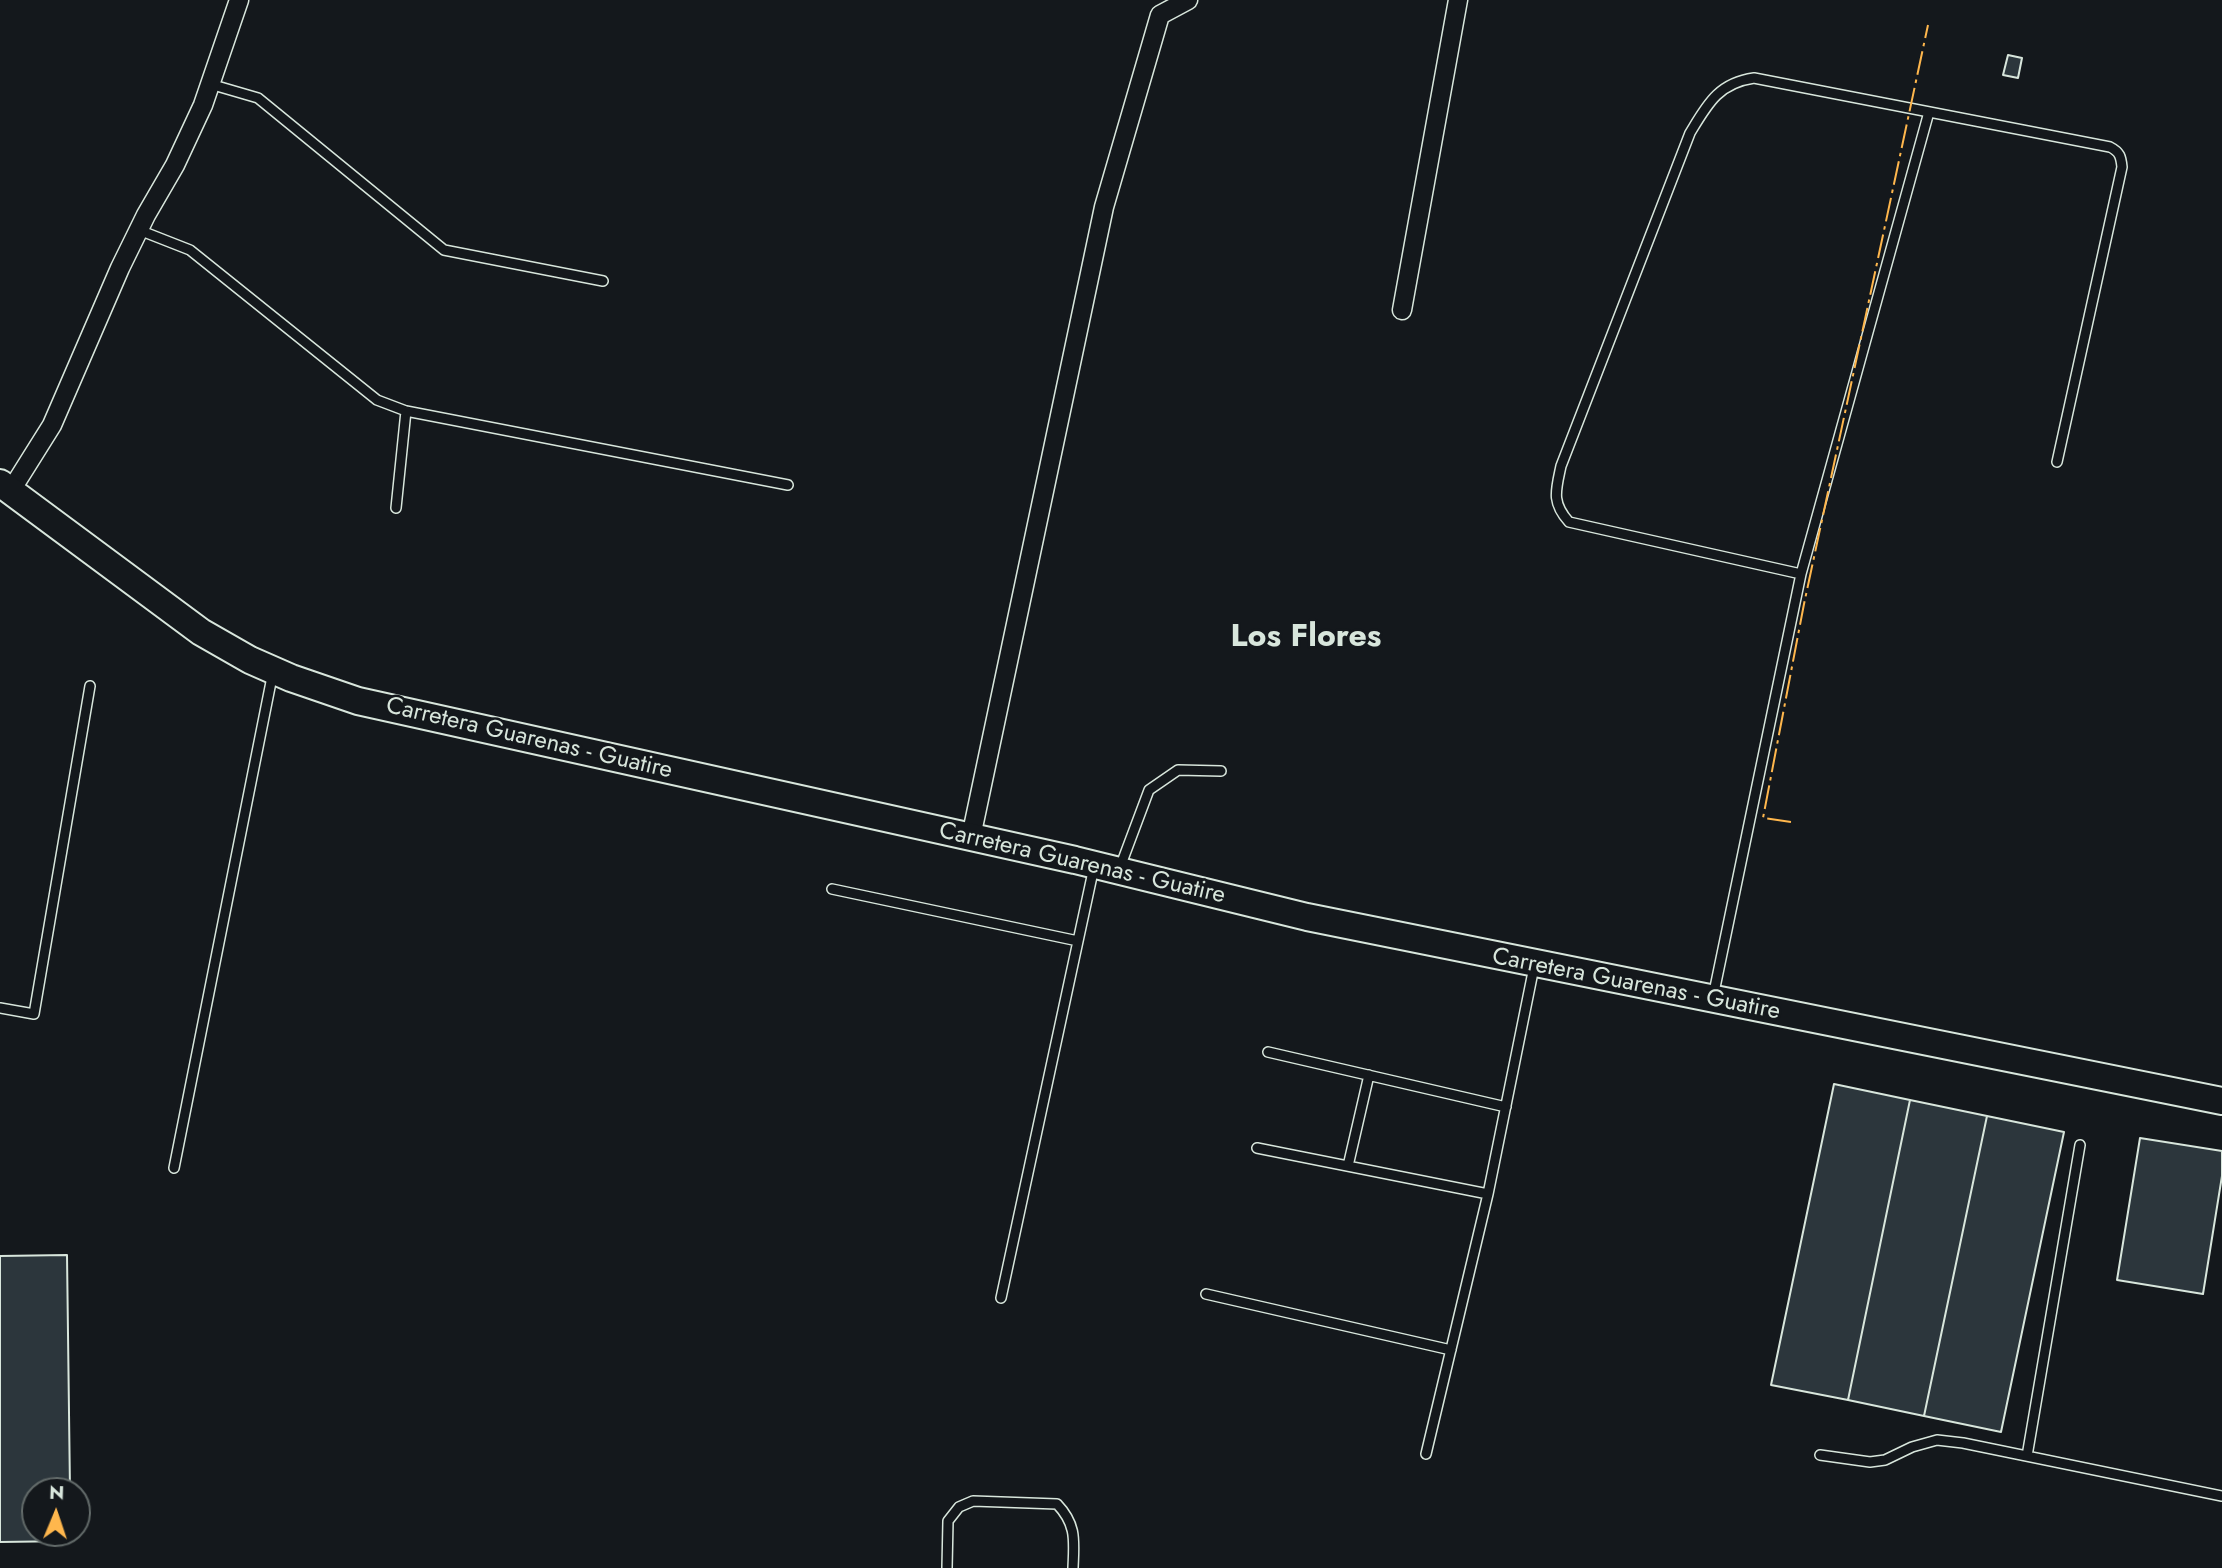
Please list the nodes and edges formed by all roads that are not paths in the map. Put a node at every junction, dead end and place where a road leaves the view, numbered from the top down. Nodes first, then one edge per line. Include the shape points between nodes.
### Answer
1 (239, 0) edge
2 (1188, 0) edge
3 (1458, 0) edge
4 (210, 84) junction
5 (1929, 111) junction
6 (139, 230) junction
7 (603, 281) dead end
8 (1402, 310) dead end
9 (406, 411) junction
10 (2057, 462) dead end
11 (788, 485) dead end
12 (5, 487) edge
13 (396, 508) dead end
14 (1801, 575) junction
15 (274, 670) junction
16 (90, 686) dead end
17 (1221, 771) dead end
18 (971, 837) junction
19 (1107, 868) junction
20 (832, 889) dead end
21 (1078, 941) junction
22 (1535, 965) junction
23 (1712, 1000) junction
24 (0, 1008) edge
25 (1268, 1052) dead end
26 (1369, 1075) junction
27 (2222, 1101) edge
28 (1506, 1107) junction
29 (2080, 1145) dead end
30 (1257, 1148) dead end
31 (1348, 1166) junction
32 (174, 1168) dead end
33 (1488, 1194) junction
34 (1206, 1293) dead end
35 (1001, 1298) dead end
36 (1451, 1350) junction
37 (1426, 1454) dead end
38 (1821, 1455) dead end
39 (2027, 1456) junction
40 (2222, 1496) edge
41 (947, 1568) edge
42 (1073, 1568) edge

1 - 4 street
2 - 18 street via 1160,15 1104,207
3 - 8 street
4 - 6 street via 175,165
4 - 7 lane via 258,98 444,250
5 - 10 lane via 2110,147 2121,156
5 - 14 lane
5 - 14 lane via 1754,78 1724,88 1690,133 1561,466 1555,494 1559,510 1569,522
6 - 9 lane via 190,250 377,401
6 - 12 street via 37,452
9 - 11 lane
9 - 13 lane
12 - 15 main road, Carretera Guarenas - Guatire via 201,632
14 - 23 lane
15 - 18 main road, Carretera Guarenas - Guatire via 358,701
15 - 32 lane
16 - 24 lane via 34,1014
17 - 19 lane via 1178,770 1149,790
18 - 19 main road, Carretera Guarenas - Guatire
19 - 21 lane
19 - 22 main road, Carretera Guarenas - Guatire via 1307,917
20 - 21 lane
21 - 35 lane
22 - 23 main road, Carretera Guarenas - Guatire
22 - 28 lane
23 - 27 main road, Carretera Guarenas - Guatire
25 - 26 lane
26 - 28 lane
26 - 31 lane
28 - 33 lane
29 - 39 lane
30 - 31 lane
31 - 33 lane
33 - 36 lane
34 - 36 lane
36 - 37 lane
38 - 39 lane via 1870,1462 1937,1440
39 - 40 lane
41 - 42 lane via 948,1521 959,1507 972,1501 1057,1504 1074,1533

